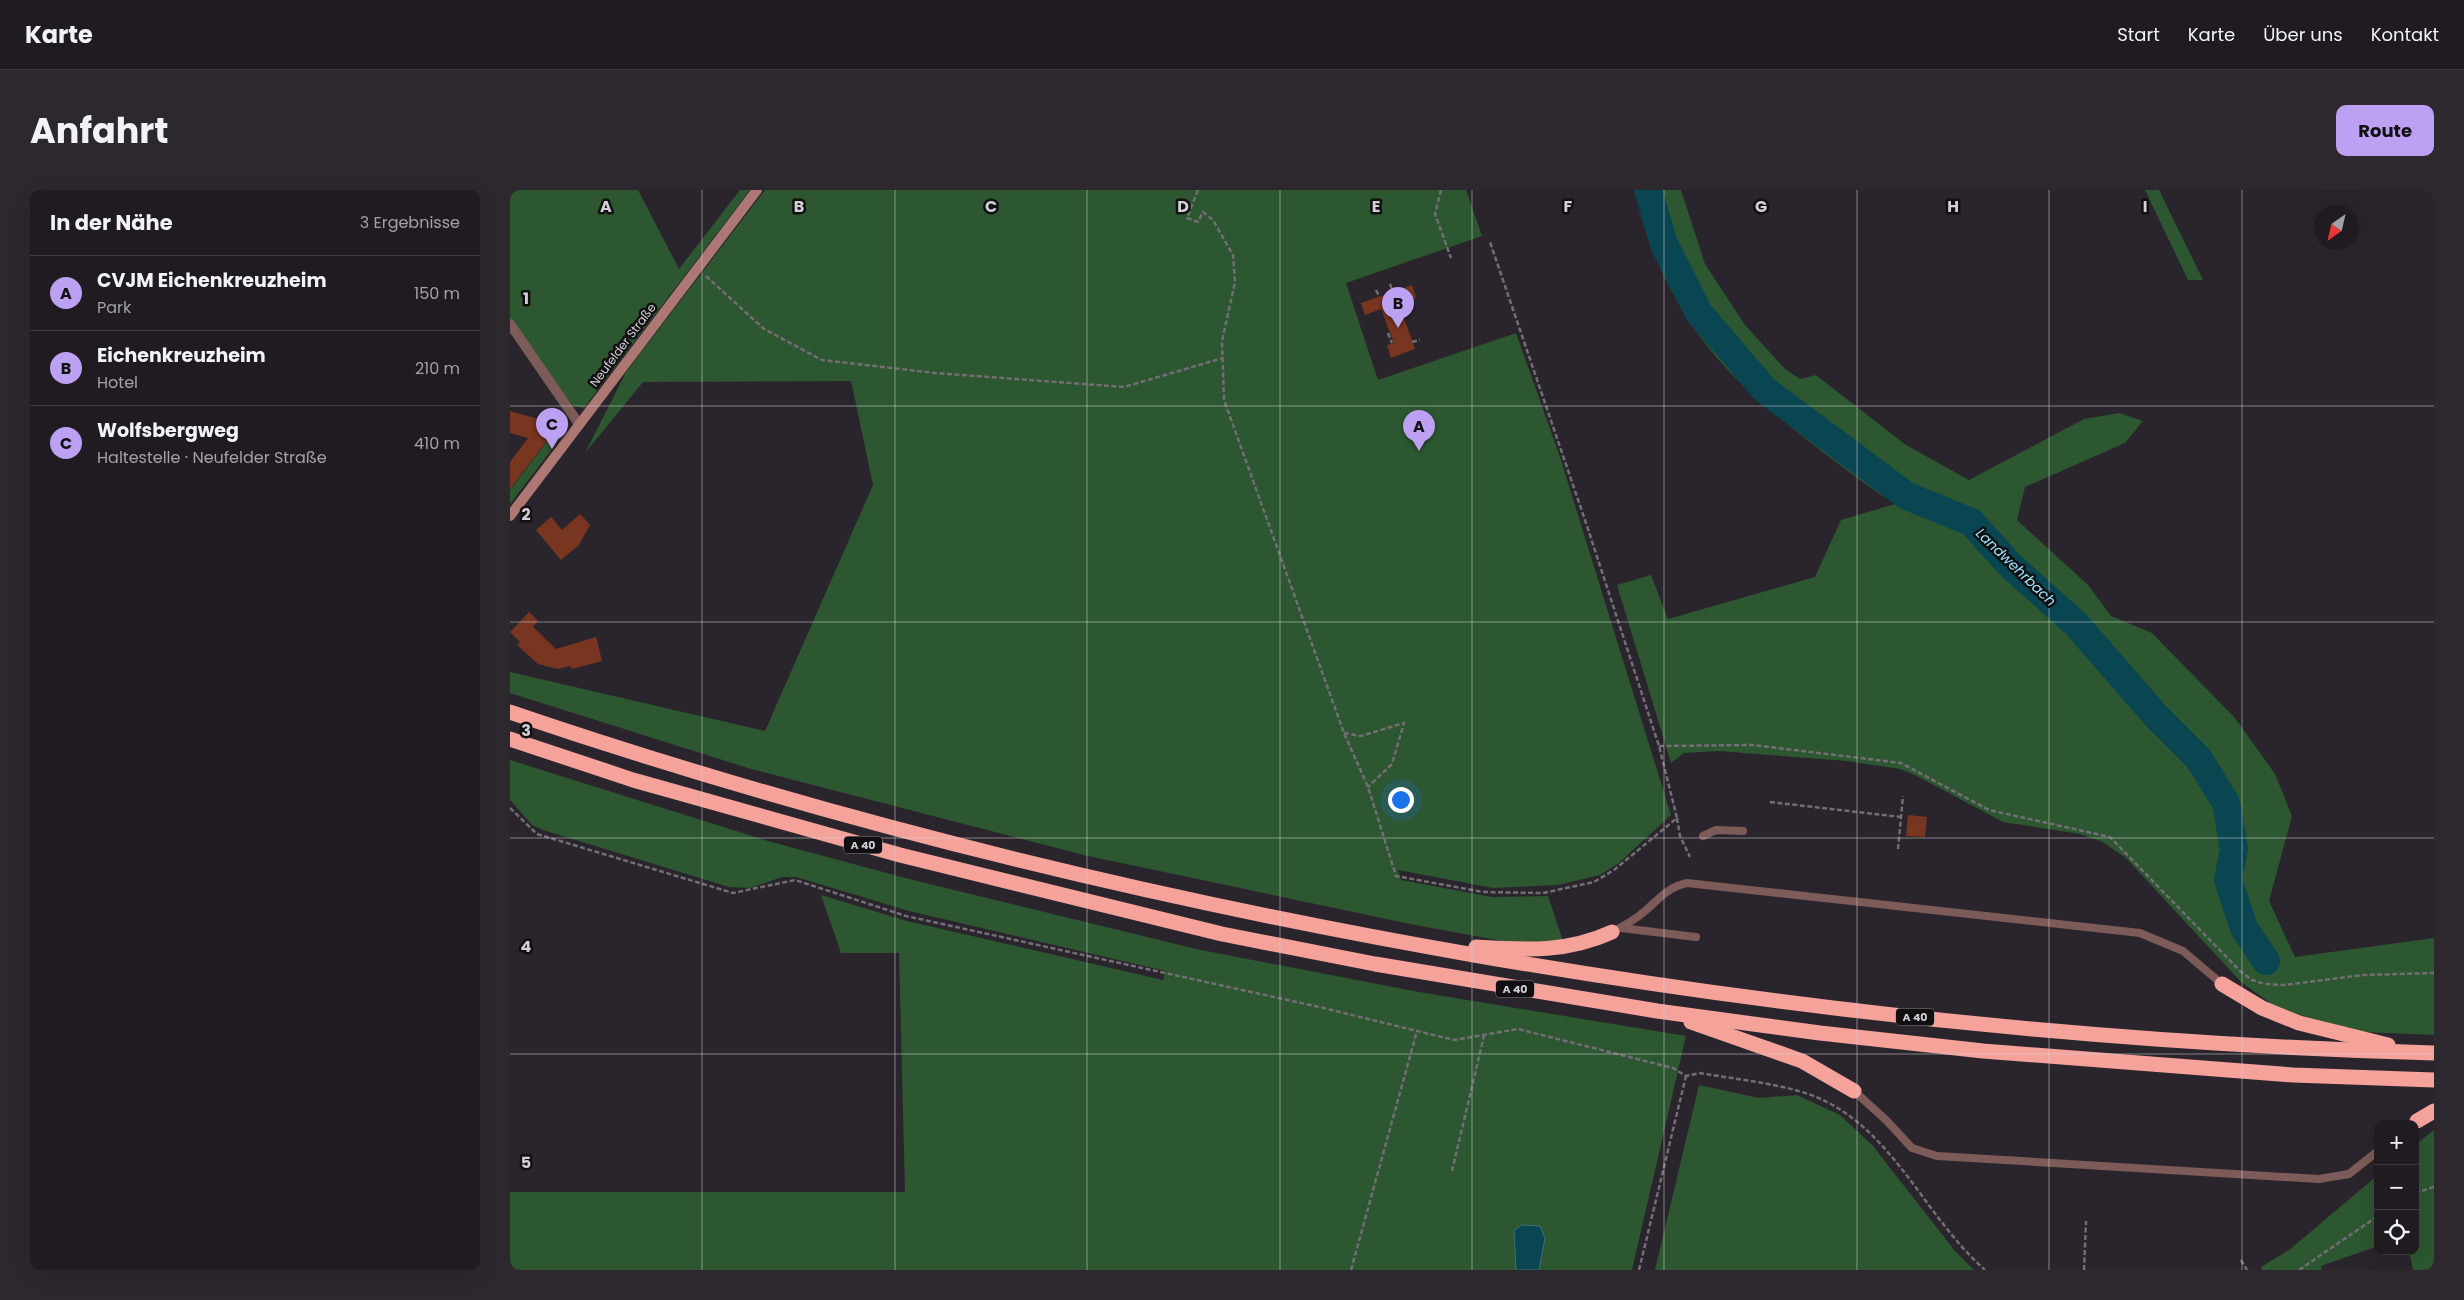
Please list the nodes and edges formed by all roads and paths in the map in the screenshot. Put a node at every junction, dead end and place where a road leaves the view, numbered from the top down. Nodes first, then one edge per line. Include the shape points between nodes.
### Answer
1 (757, 190) edge
2 (1198, 190) edge
3 (1441, 190) edge
4 (1490, 242) dead end
5 (1451, 258) dead end
6 (706, 276) dead end
7 (1390, 284) dead end
8 (1376, 290) dead end
9 (1393, 292) dead end
10 (1379, 296) dead end
11 (510, 324) edge
12 (1388, 333) dead end
13 (1420, 340) dead end
14 (1412, 342) dead end
15 (1392, 343) dead end
16 (1224, 358) junction
17 (580, 424) junction
18 (510, 516) edge
19 (510, 712) edge
20 (1344, 733) junction
21 (510, 739) edge
22 (1659, 746) junction
23 (1368, 787) junction
24 (1904, 796) dead end
25 (1770, 802) dead end
26 (510, 808) edge
27 (1901, 817) junction
28 (1676, 818) junction
29 (1744, 831) dead end
30 (1703, 836) dead end
31 (1898, 849) dead end
32 (1690, 857) dead end
33 (1616, 930) junction
34 (1696, 937) dead end
35 (1410, 944) junction
36 (2434, 973) edge
37 (2222, 984) joint
38 (1657, 1011) junction
39 (1417, 1031) junction
40 (1484, 1036) junction
41 (2429, 1053) edge
42 (1686, 1076) junction
43 (2434, 1080) edge
44 (1854, 1091) joint
45 (2434, 1111) edge
46 (2418, 1120) edge
47 (2374, 1153) edge
48 (1452, 1172) dead end
49 (2434, 1187) edge
50 (2419, 1192) edge
51 (2374, 1219) edge
52 (2086, 1220) dead end
53 (2242, 1260) dead end
54 (1352, 1270) edge
55 (1639, 1270) edge
56 (1985, 1270) edge
57 (2084, 1270) edge
58 (2247, 1270) edge
59 (2299, 1270) edge

1 - 17 main road, Neufelder Straße
2 - 16 path via 1187,218 1198,222 1203,212 1213,220 1233,255 1235,282 1222,341
3 - 5 path via 1434,214
4 - 22 path
6 - 16 path via 764,329 822,360 1124,387
7 - 9 path
8 - 10 path
11 - 17 street
12 - 15 path
13 - 14 path
16 - 20 path via 1224,400
17 - 18 main road, Neufelder Straße
19 - 35 highway, A 40 via 719,780 907,832 1113,884
20 - 23 path
20 - 23 path via 1361,736 1404,723 1392,764
21 - 38 highway, A 40 via 720,805 1065,897 1222,934 1375,964
22 - 28 path
22 - 36 path via 1754,745 1901,763 1989,810 2110,837 2252,980 2284,985 2364,975
23 - 28 path via 1396,876 1483,892 1543,893 1594,882 1614,870
24 - 27 path
25 - 27 path
26 - 39 path via 537,834 733,893 795,880 906,916
27 - 31 path
28 - 32 path
29 - 30 lane via 1716,830
33 - 34 lane
33 - 35 highway via 1576,945 1538,950
33 - 37 lane via 1644,912 1666,891 1687,883 2140,933 2183,951
35 - 41 highway, A 40 via 1738,997 1878,1014 2157,1040
37 - 41 highway via 2262,1008 2300,1023
38 - 43 highway, A 40 via 1993,1052 2293,1075
38 - 44 highway via 1802,1061
39 - 40 path via 1454,1040
39 - 54 path
40 - 42 path via 1518,1029 1673,1068
40 - 48 path
42 - 55 path
42 - 56 path via 1700,1073 1802,1092 1848,1114 1880,1144 1966,1253
44 - 47 lane via 1912,1148 1937,1156 2319,1179 2349,1174
45 - 46 highway
49 - 50 path
51 - 59 path
52 - 57 path
53 - 58 path

